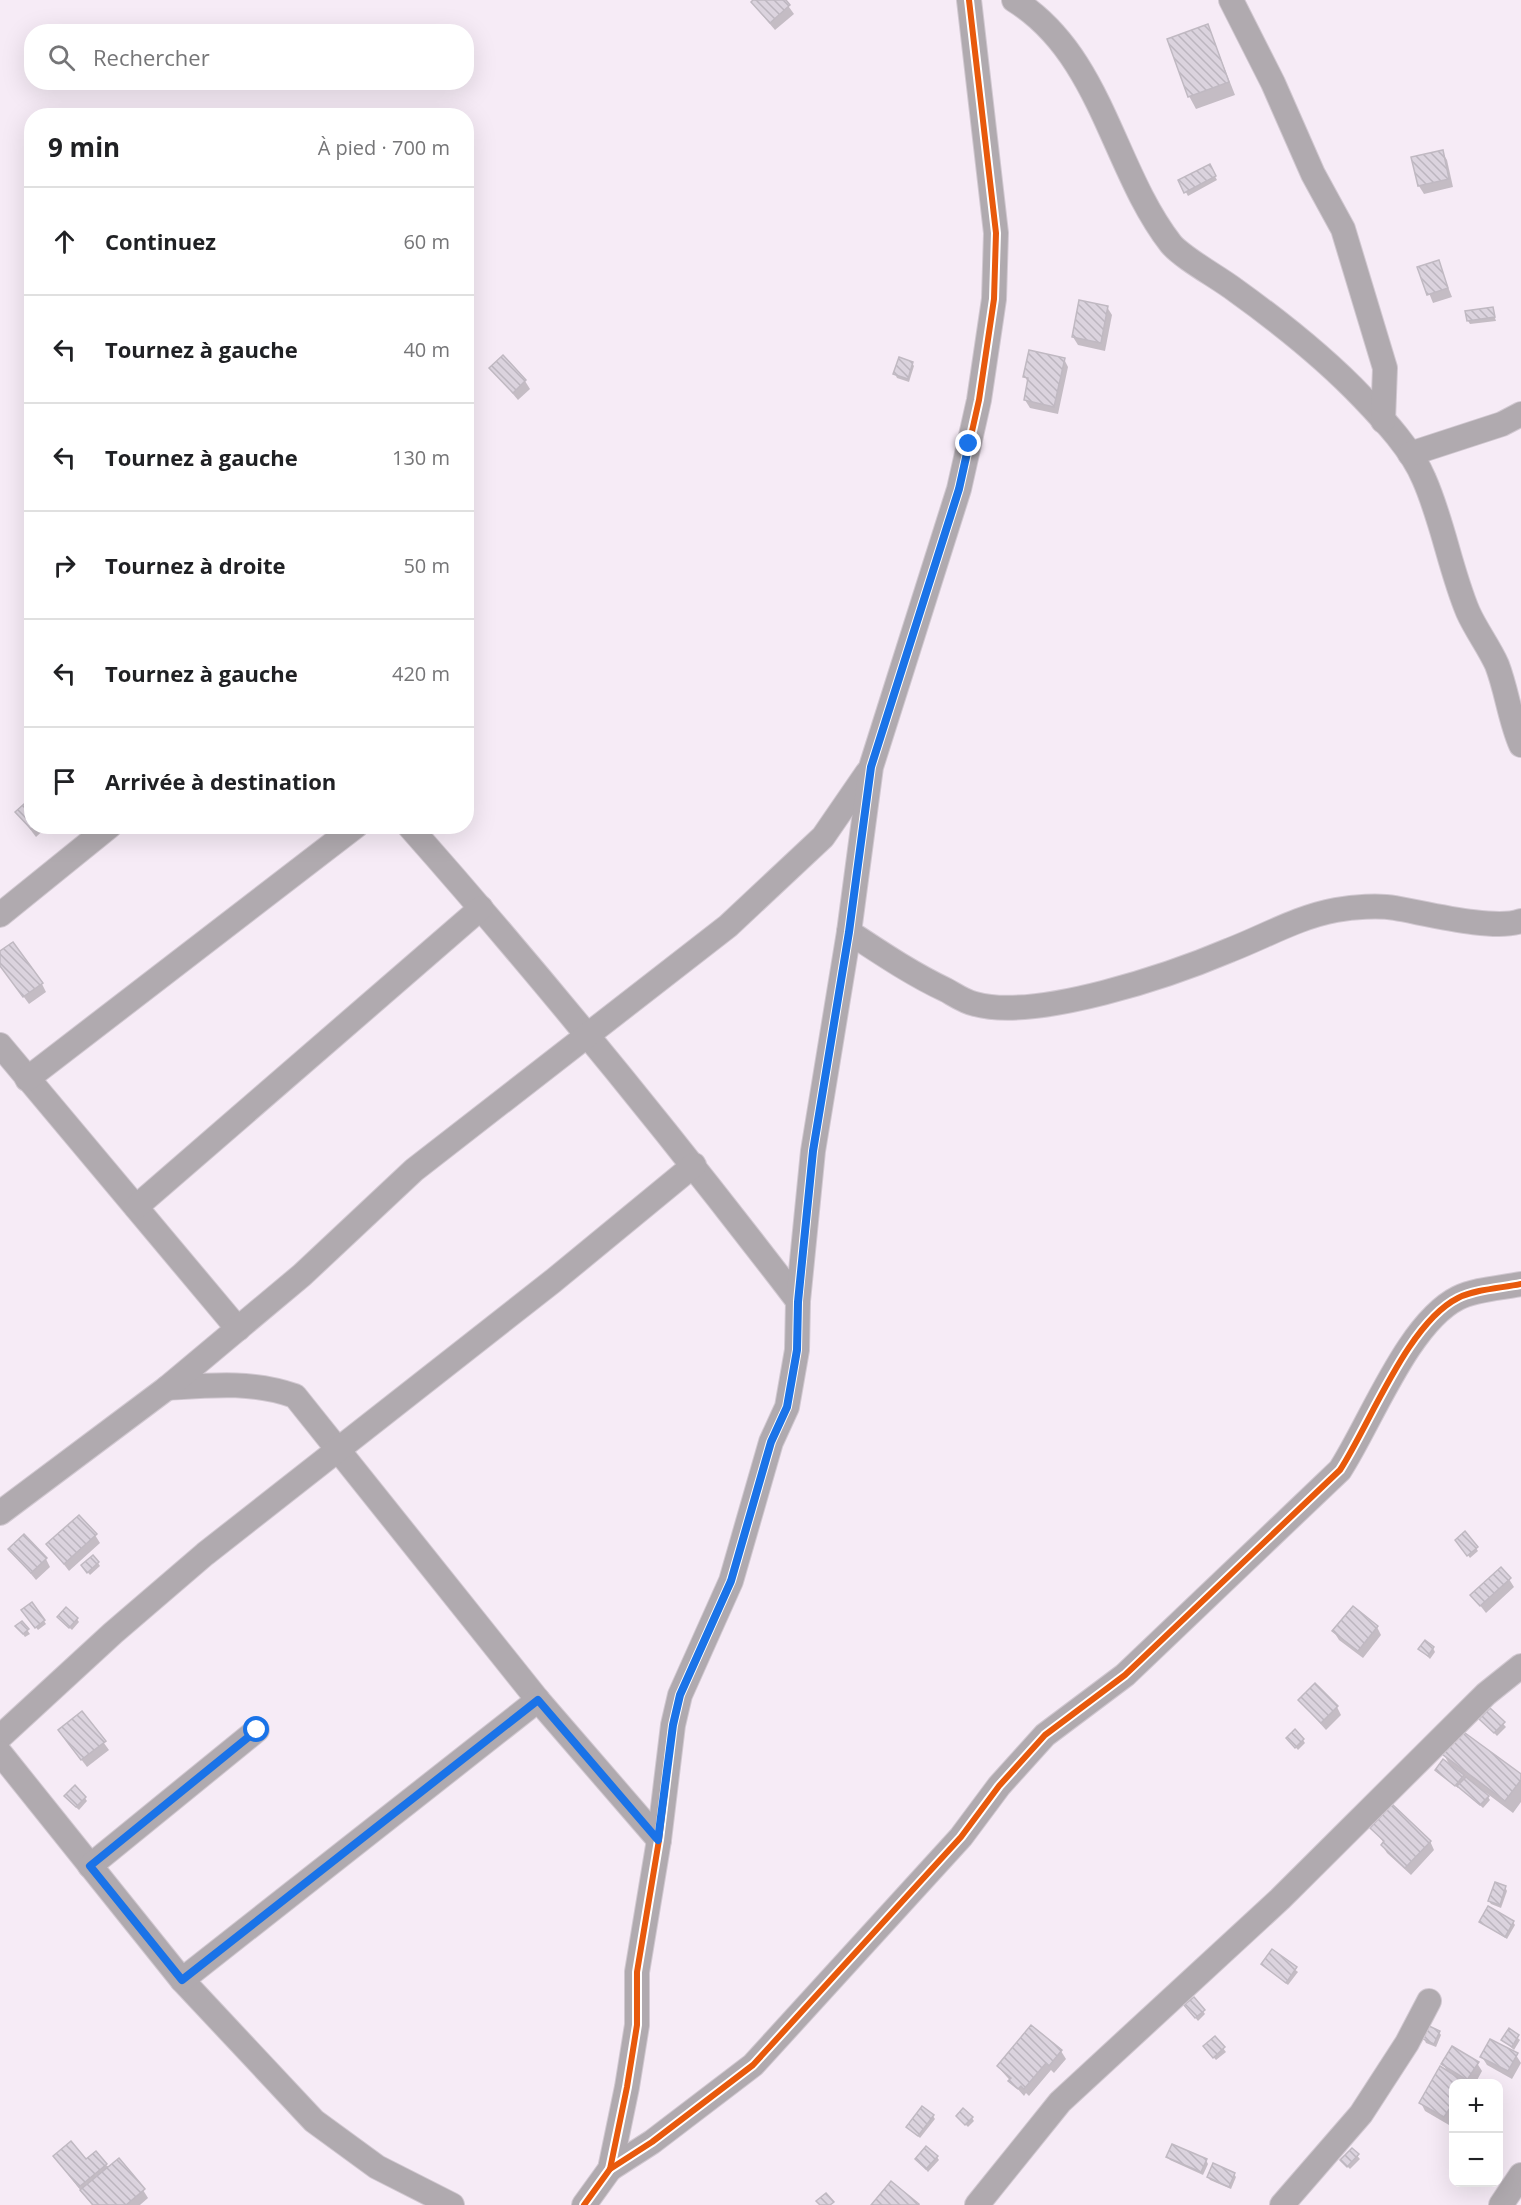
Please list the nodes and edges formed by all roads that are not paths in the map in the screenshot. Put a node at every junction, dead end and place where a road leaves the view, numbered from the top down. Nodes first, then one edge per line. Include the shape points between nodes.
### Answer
1 (969, 0) edge
2 (1014, 0) edge
3 (1231, 0) edge
4 (1521, 414) edge
5 (1383, 422) junction
6 (1410, 454) junction
7 (1521, 745) edge
8 (871, 767) junction
9 (100, 834) edge
10 (346, 834) edge
11 (416, 834) edge
12 (482, 908) junction
13 (0, 915) edge
14 (1521, 921) edge
15 (849, 932) junction
16 (587, 1037) junction
17 (0, 1045) edge
18 (27, 1079) junction
19 (694, 1165) junction
20 (136, 1207) junction
21 (1521, 1284) edge
22 (798, 1302) junction
23 (238, 1329) junction
24 (167, 1388) junction
25 (340, 1449) junction
26 (0, 1513) edge
27 (1521, 1666) edge
28 (538, 1700) junction
29 (257, 1730) dead end
30 (0, 1737) edge
31 (0, 1753) edge
32 (658, 1840) junction
33 (90, 1866) junction
34 (182, 1980) junction
35 (1429, 2001) dead end
36 (610, 2169) junction
37 (1521, 2175) edge
38 (452, 2205) edge
39 (584, 2205) edge
40 (977, 2205) edge
41 (1282, 2205) edge
42 (1501, 2205) edge

1 - 8 street via 993,196 994,299 979,400 959,489
2 - 5 street via 1053,34 1079,68 1151,212 1172,245 1286,327 1332,367
3 - 5 street via 1343,229 1385,369
4 - 6 street
5 - 6 street
6 - 7 street via 1437,513 1468,612 1497,665
8 - 15 street
8 - 16 street via 823,837 728,926
9 - 13 street
10 - 18 street
11 - 12 street
12 - 16 street
12 - 20 street
14 - 15 street via 1478,921 1392,907 1337,910 1294,921 1230,951 1149,979 1068,1001 1029,1007 975,1004 910,973
15 - 22 street via 813,1151
16 - 19 street
16 - 23 street via 414,1170
17 - 18 street
18 - 20 street
19 - 22 street
19 - 25 street
20 - 23 street
21 - 36 street via 1461,1296 1441,1308 1400,1362 1340,1470 1125,1675 1045,1735 999,1786 962,1838 753,2065
22 - 32 street via 797,1350 787,1407 771,1442 731,1581 680,1695
23 - 24 street
24 - 25 street via 236,1383 295,1396
24 - 26 street
25 - 28 street
25 - 30 street via 172,1583
27 - 40 street via 1486,1694 1280,1899 1060,2102
28 - 32 street
28 - 34 street
29 - 33 street
31 - 33 street
32 - 36 street via 637,1972 637,2025
33 - 34 street
34 - 38 street via 314,2121 377,2167
35 - 41 street via 1361,2114
36 - 39 street
37 - 42 street

